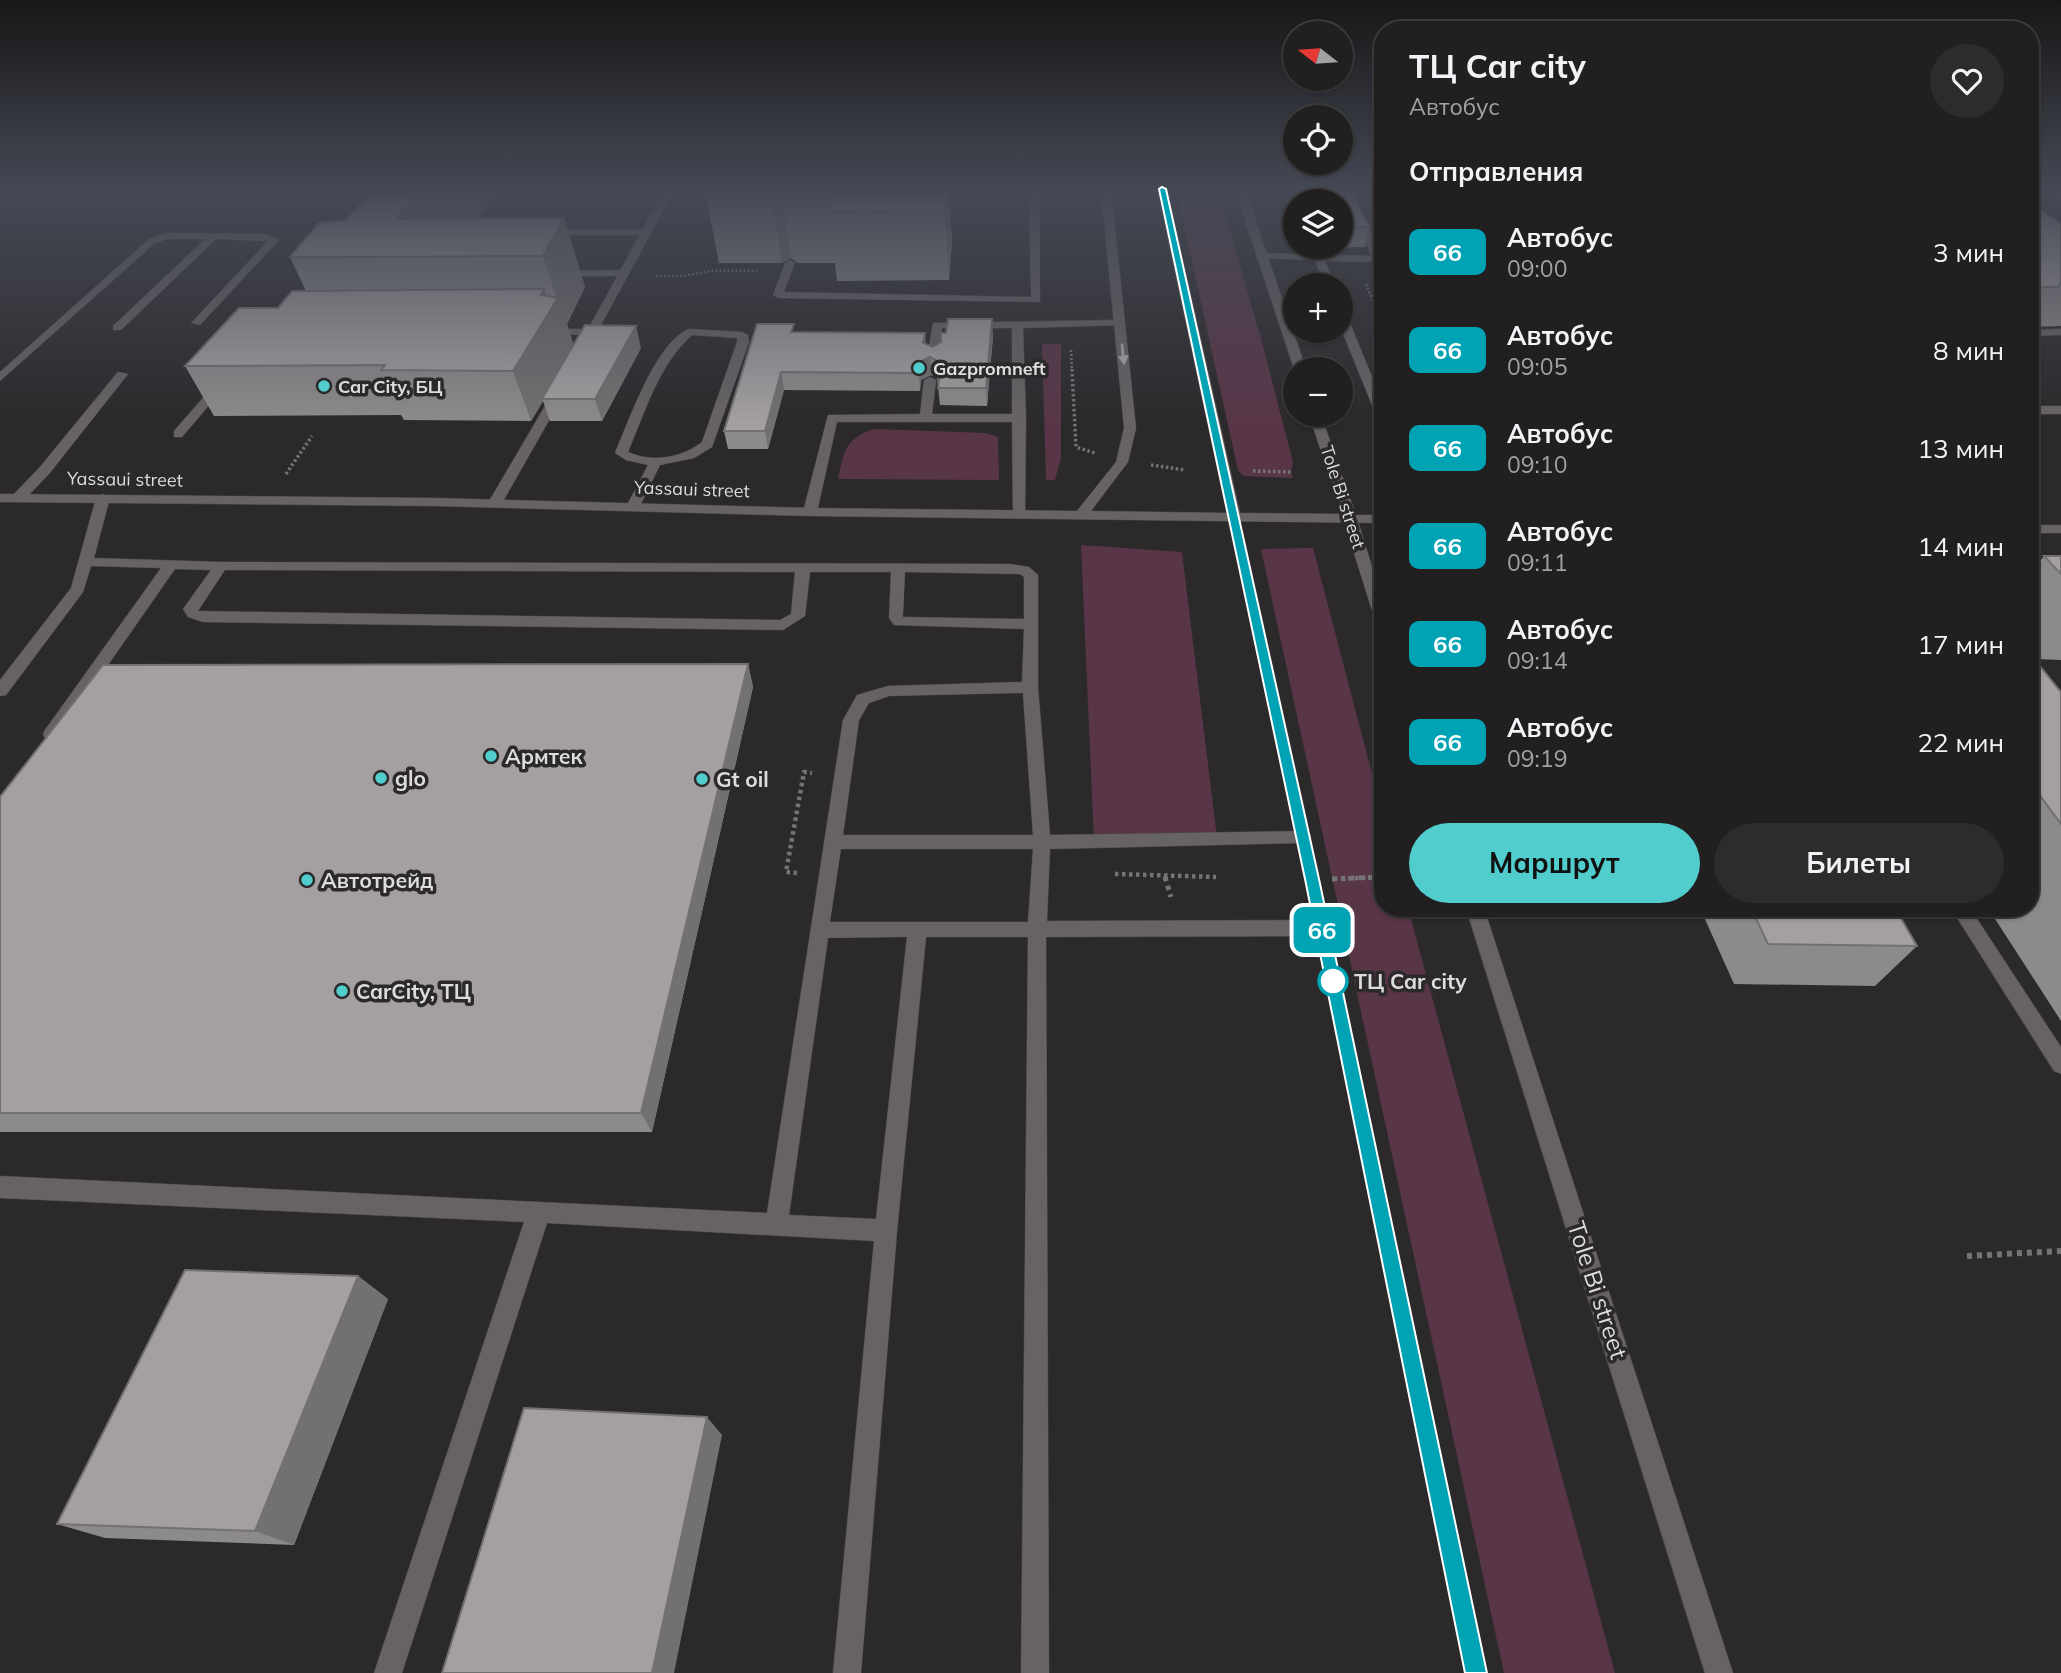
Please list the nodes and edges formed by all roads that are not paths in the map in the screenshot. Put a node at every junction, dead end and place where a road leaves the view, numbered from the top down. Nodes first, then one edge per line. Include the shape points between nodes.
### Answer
1 (123, 267) edge
2 (181, 267) edge
3 (249, 267) edge
4 (628, 267) edge
5 (788, 267) edge
6 (1035, 267) edge
7 (1114, 267) edge
8 (1179, 267) edge
9 (1264, 267) edge
10 (547, 274) edge
11 (624, 275) junction
12 (196, 323) dead end
13 (1120, 323) junction
14 (1017, 325) junction
15 (117, 328) dead end
16 (539, 332) edge
17 (592, 332) junction
18 (2061, 332) edge
19 (2039, 333) edge
20 (1353, 343) edge
21 (580, 355) edge
22 (1296, 357) edge
23 (933, 359) edge
24 (233, 370) edge
25 (122, 374) dead end
26 (567, 377) edge
27 (0, 378) edge
28 (930, 380) dead end
29 (1374, 395) edge
30 (2039, 410) edge
31 (2061, 410) edge
32 (926, 418) junction
33 (1020, 418) junction
34 (1319, 427) edge
35 (178, 434) dead end
36 (656, 461) junction
37 (0, 498) edge
38 (18, 498) junction
39 (103, 498) junction
40 (495, 503) junction
41 (633, 507) junction
42 (810, 512) junction
43 (1020, 514) junction
44 (1081, 515) junction
45 (1234, 516) junction
46 (1350, 518) junction
47 (1374, 519) edge
48 (2039, 529) edge
49 (2061, 529) edge
50 (88, 562) junction
51 (171, 564) junction
52 (221, 566) junction
53 (803, 568) junction
54 (898, 568) junction
55 (1374, 594) edge
56 (1031, 624) junction
57 (1030, 687) junction
58 (0, 691) edge
59 (39, 750) edge
60 (1302, 836) dead end
61 (833, 842) junction
62 (1041, 842) junction
63 (1478, 917) edge
64 (1966, 917) edge
65 (1322, 928) dead end
66 (821, 929) junction
67 (917, 930) junction
68 (1037, 930) junction
69 (2061, 1065) edge
70 (0, 1187) edge
71 (539, 1212) junction
72 (776, 1225) junction
73 (886, 1231) junction
74 (388, 1673) edge
75 (847, 1673) edge
76 (1035, 1673) edge
77 (1718, 1673) edge

1 - 27 main road
2 - 15 main road
3 - 12 main road
4 - 11 main road
5 - 6 main road via 778,295 1036,300
7 - 13 main road
8 - 45 main road
9 - 22 main road
10 - 11 main road
11 - 17 main road
13 - 14 main road
13 -> 44 main road via 1130,428 1122,462
14 - 23 main road via 937,324
14 - 33 main road
16 - 17 main road
17 - 21 main road
18 - 19 main road
20 - 29 main road
24 - 35 main road
25 - 38 main road
26 - 40 main road
28 - 32 main road
30 - 31 main road
32 - 33 main road
32 - 42 main road via 832,418
33 - 43 main road
34 - 46 main road, Tole Bi street
36 - 36 main road via 630,459 621,453 678,340 689,332 742,335 708,444 697,454
36 - 41 main road
37 - 38 main road, Yassaui street
38 - 39 main road, Yassaui street
39 - 40 main road, Yassaui street
39 - 50 main road
40 - 41 main road, Yassaui street
41 - 42 main road, Yassaui street
42 - 43 main road, Yassaui street
43 - 44 main road, Yassaui street
44 - 45 main road, Yassaui street
45 - 46 main road, Yassaui street
46 - 47 main road, Yassaui street
46 - 55 main road, Tole Bi street
48 - 49 main road
50 - 51 main road
50 - 58 main road via 78,589
51 - 52 main road
51 - 59 main road
52 - 53 main road
52 - 53 main road via 190,608 192,614 783,625 798,616
53 - 54 main road
54 - 56 main road via 1024,570 1031,575
54 - 56 main road via 899,622
56 - 57 main road
57 - 61 main road via 888,691 863,699 851,720
57 - 62 main road
60 - 62 main road
61 - 62 main road
61 - 66 main road
62 - 68 main road
63 - 77 main road, Tole Bi street
64 - 69 main road
65 - 68 main road
66 - 67 main road
66 - 72 main road
67 - 68 main road
67 - 73 main road
68 - 76 main road
70 - 71 main road
71 - 72 main road
71 - 74 main road
72 - 73 main road
73 - 75 main road

